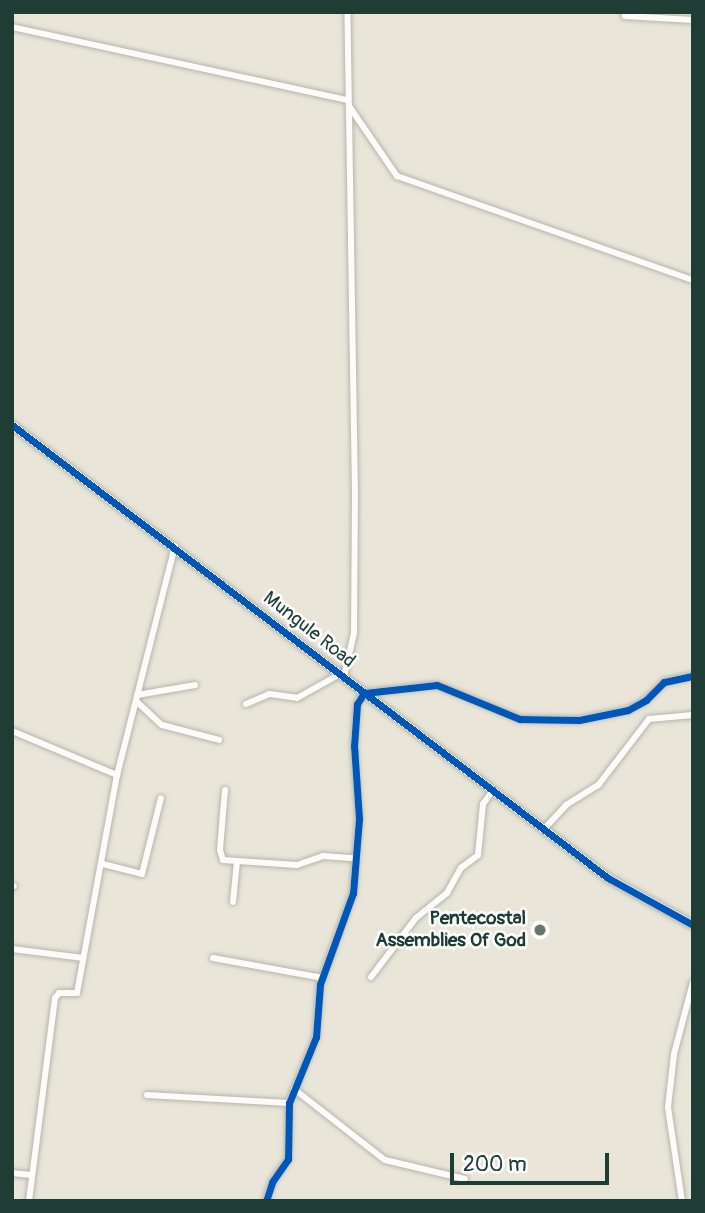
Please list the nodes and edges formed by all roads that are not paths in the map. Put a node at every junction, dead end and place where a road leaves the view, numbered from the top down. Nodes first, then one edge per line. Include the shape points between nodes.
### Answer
1 (347, 12) edge
2 (624, 12) edge
3 (693, 20) edge
4 (12, 27) edge
5 (348, 102) junction
6 (693, 280) edge
7 (12, 425) edge
8 (175, 547) junction
9 (342, 675) junction
10 (693, 676) edge
11 (195, 685) dead end
12 (364, 693) junction
13 (136, 698) junction
14 (642, 703) junction
15 (246, 704) dead end
16 (693, 715) edge
17 (649, 719) junction
18 (12, 731) edge
19 (219, 740) dead end
20 (117, 775) junction
21 (225, 790) dead end
22 (493, 790) junction
23 (161, 797) dead end
24 (544, 829) junction
25 (354, 858) junction
26 (237, 861) junction
27 (103, 864) junction
28 (233, 902) dead end
29 (693, 926) edge
30 (12, 949) edge
31 (83, 958) junction
32 (213, 958) dead end
33 (371, 977) dead end
34 (323, 978) junction
35 (693, 982) edge
36 (294, 1089) junction
37 (147, 1095) dead end
38 (289, 1103) junction
39 (12, 1173) edge
40 (31, 1175) junction
41 (465, 1179) dead end
42 (29, 1201) edge
43 (266, 1201) edge
44 (682, 1201) edge

1 - 5 street
2 - 3 street via 625,16
4 - 5 street
5 - 6 street via 397,176
5 - 9 street via 354,633
7 - 8 street, Mungule Road
8 - 9 street, Mungule Road
8 - 13 street
9 - 12 street, Mungule Road
9 - 15 street via 297,698 270,694
10 - 14 street via 664,682
11 - 13 street
12 - 14 street via 437,685 532,722 579,720
12 - 22 street, Mungule Road
12 - 25 street via 357,704 354,746 359,819
13 - 19 street via 149,718 162,725
13 - 20 street
14 - 17 street
16 - 17 street
17 - 24 street via 606,776 566,805
18 - 20 street
20 - 27 street
21 - 26 street via 220,857
22 - 24 street, Mungule Road
22 - 33 street via 483,804 478,855 461,868 447,892 416,918
23 - 27 street via 142,874
24 - 29 street, Mungule Road via 630,893
25 - 26 street via 323,856 297,865
25 - 34 street via 348,914
26 - 28 street
27 - 31 street
30 - 31 street
31 - 40 street via 77,993 59,993 55,998
32 - 34 street
34 - 36 street via 316,1037
35 - 44 street via 674,1054 668,1107
36 - 38 street
36 - 41 street via 385,1160
37 - 38 street
38 - 43 street via 288,1159 272,1182
39 - 40 street
40 - 42 street

